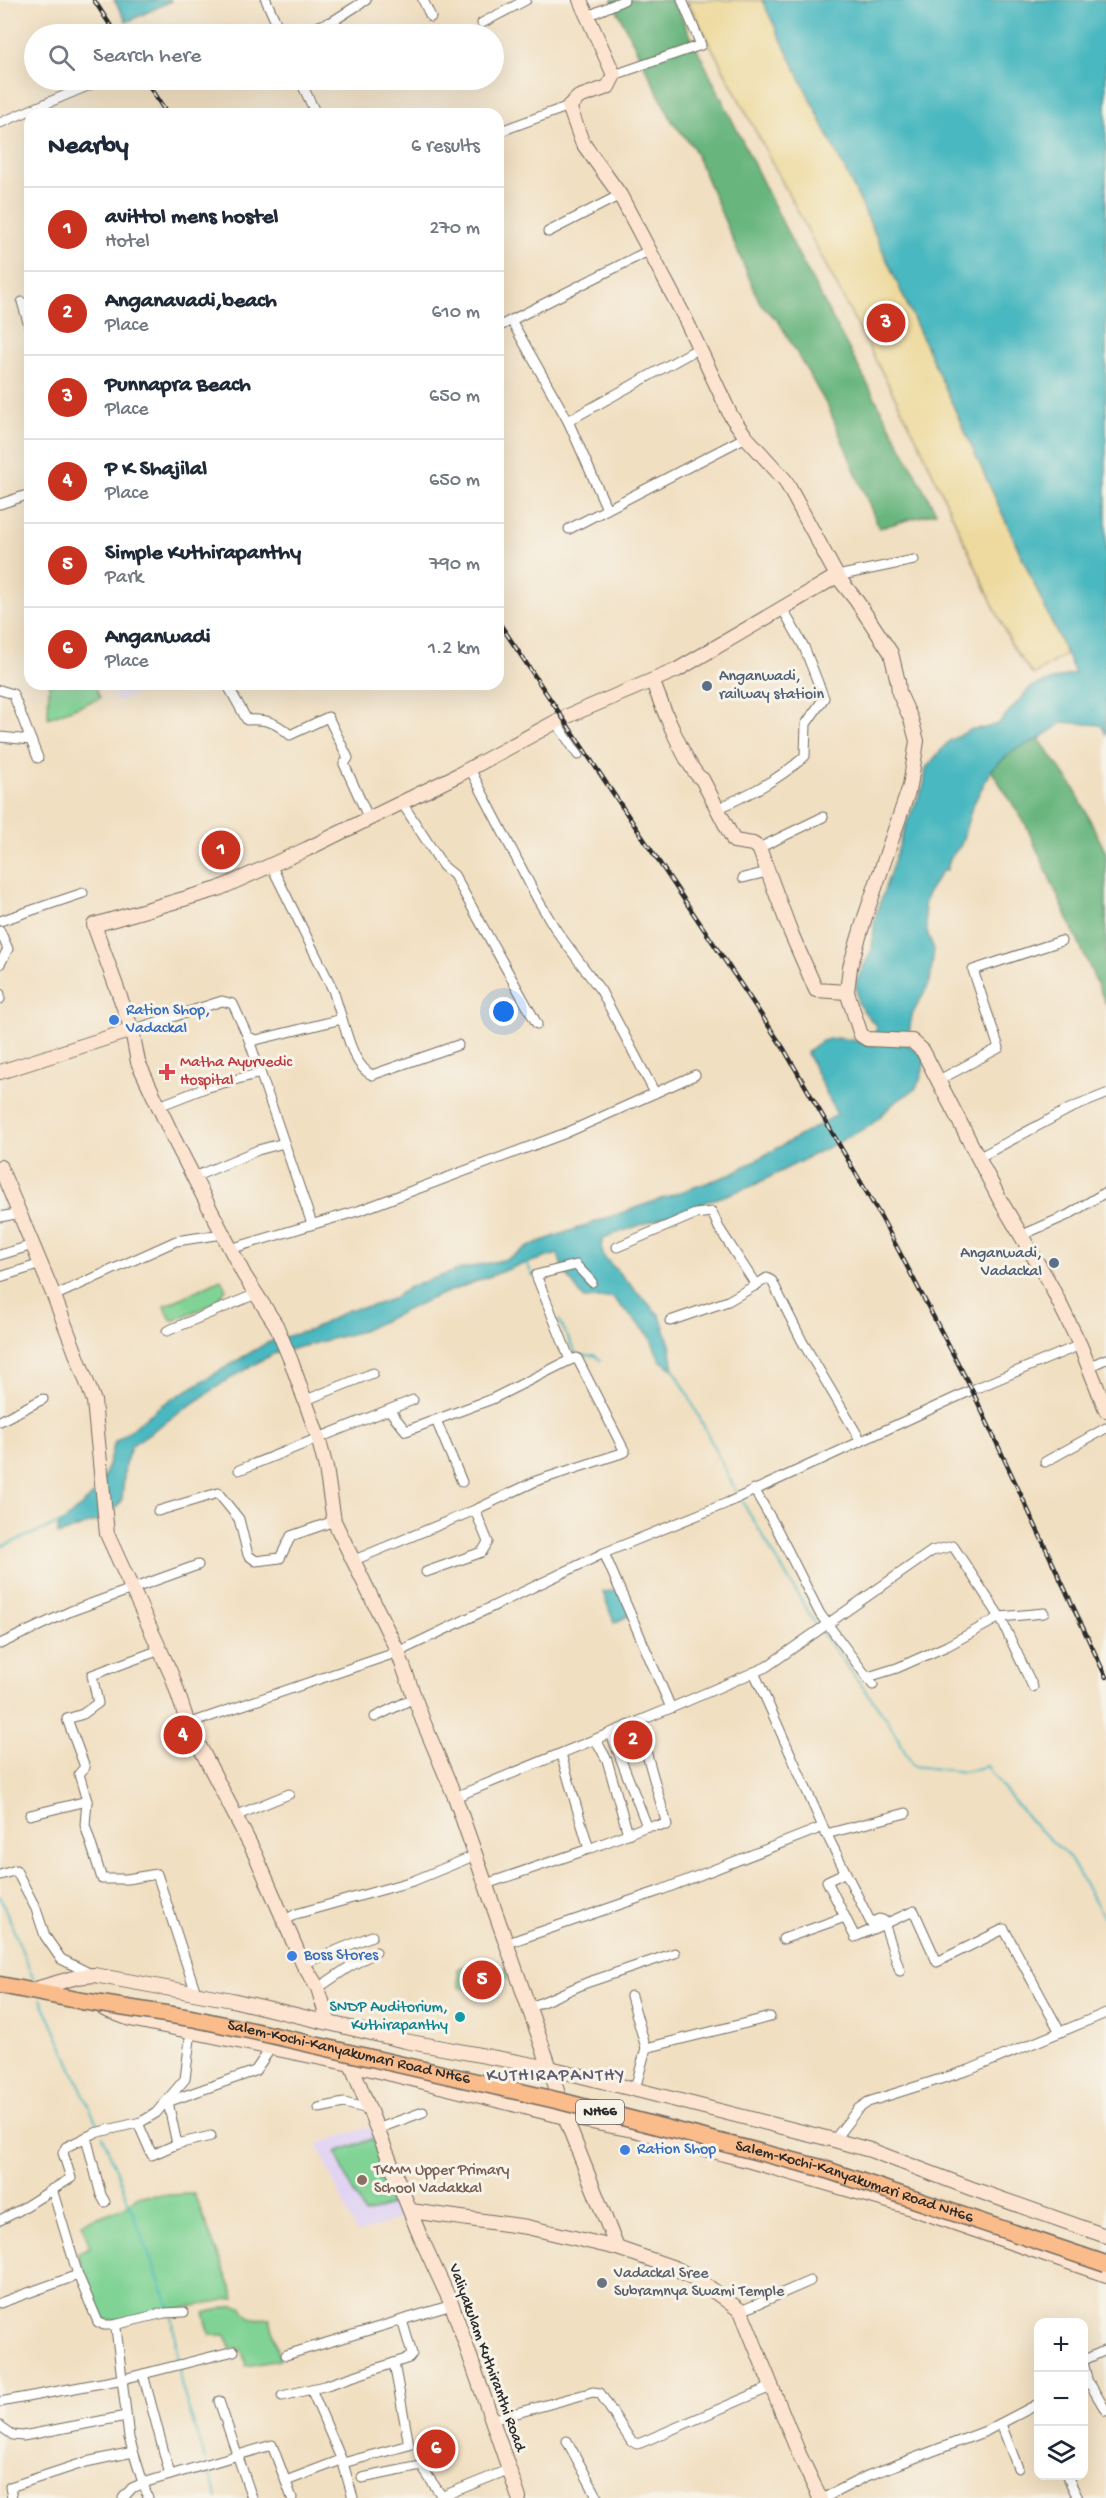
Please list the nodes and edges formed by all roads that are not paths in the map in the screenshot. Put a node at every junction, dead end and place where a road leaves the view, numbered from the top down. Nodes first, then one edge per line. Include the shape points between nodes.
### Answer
1 (266, 0) edge
2 (366, 0) edge
3 (423, 0) edge
4 (526, 0) edge
5 (580, 0) edge
6 (624, 0) edge
7 (682, 0) edge
8 (588, 16) junction
9 (431, 17) dead end
10 (482, 23) dead end
11 (277, 24) edge
12 (325, 24) edge
13 (614, 75) junction
14 (78, 90) edge
15 (305, 90) edge
16 (569, 106) junction
17 (35, 108) edge
18 (313, 108) edge
19 (24, 113) edge
20 (0, 123) edge
21 (504, 130) edge
22 (620, 195) junction
23 (548, 231) dead end
24 (648, 251) junction
25 (22, 302) dead end
26 (24, 309) edge
27 (511, 320) junction
28 (504, 324) edge
29 (699, 348) junction
30 (568, 421) junction
31 (746, 436) junction
32 (24, 496) edge
33 (0, 504) edge
34 (608, 509) junction
35 (569, 529) dead end
36 (914, 560) dead end
37 (837, 576) junction
38 (782, 608) junction
39 (653, 682) junction
40 (0, 690) edge
41 (231, 690) edge
42 (556, 722) junction
43 (0, 738) edge
44 (31, 740) junction
45 (578, 754) dead end
46 (38, 758) dead end
47 (470, 769) junction
48 (402, 803) junction
49 (717, 809) junction
50 (823, 817) dead end
51 (369, 819) junction
52 (759, 848) junction
53 (271, 865) junction
54 (767, 872) junction
55 (743, 878) dead end
56 (83, 893) dead end
57 (0, 921) edge
58 (0, 931) edge
59 (1061, 941) dead end
60 (0, 964) edge
61 (847, 992) junction
62 (342, 1019) junction
63 (537, 1024) dead end
64 (132, 1030) junction
65 (248, 1036) junction
66 (458, 1045) dead end
67 (0, 1072) edge
68 (260, 1073) junction
69 (696, 1074) dead end
70 (941, 1085) junction
71 (655, 1093) junction
72 (1106, 1094) edge
73 (159, 1106) junction
74 (284, 1143) junction
75 (978, 1158) junction
76 (0, 1167) edge
77 (194, 1178) junction
78 (4, 1185) edge
79 (1106, 1192) edge
80 (20, 1213) junction
81 (0, 1217) edge
82 (312, 1224) junction
83 (223, 1234) junction
84 (1020, 1236) junction
85 (33, 1245) junction
86 (617, 1247) dead end
87 (231, 1249) junction
88 (0, 1254) edge
89 (41, 1264) junction
90 (0, 1277) edge
91 (592, 1282) dead end
92 (756, 1285) junction
93 (256, 1294) junction
94 (54, 1296) junction
95 (670, 1321) dead end
96 (167, 1331) dead end
97 (1080, 1345) junction
98 (1106, 1359) edge
99 (570, 1360) junction
100 (1088, 1367) junction
101 (373, 1373) dead end
102 (43, 1399) dead end
103 (306, 1400) junction
104 (414, 1400) dead end
105 (389, 1410) junction
106 (1106, 1410) edge
107 (436, 1420) junction
108 (0, 1421) edge
109 (1106, 1428) edge
110 (318, 1437) junction
111 (861, 1441) junction
112 (1046, 1462) dead end
113 (239, 1470) dead end
114 (462, 1482) dead end
115 (754, 1489) junction
116 (475, 1510) junction
117 (158, 1511) dead end
118 (334, 1521) junction
119 (604, 1553) junction
120 (352, 1561) junction
121 (198, 1565) dead end
122 (426, 1572) dead end
123 (133, 1590) junction
124 (1044, 1612) dead end
125 (1000, 1617) junction
126 (827, 1624) junction
127 (0, 1644) edge
128 (160, 1650) junction
129 (398, 1652) junction
130 (754, 1672) junction
131 (1033, 1687) dead end
132 (414, 1698) junction
133 (671, 1708) junction
134 (375, 1717) dead end
135 (638, 1723) junction
136 (189, 1724) junction
137 (611, 1734) junction
138 (596, 1740) junction
139 (561, 1754) junction
140 (289, 1794) dead end
141 (455, 1797) junction
142 (87, 1801) junction
143 (906, 1813) dead end
144 (30, 1815) dead end
145 (235, 1816) junction
146 (647, 1826) junction
147 (824, 1831) junction
148 (628, 1834) junction
149 (589, 1849) junction
150 (476, 1855) junction
151 (844, 1873) junction
152 (0, 1875) edge
153 (486, 1884) junction
154 (845, 1917) junction
155 (284, 1921) junction
156 (885, 1924) junction
157 (372, 1936) dead end
158 (783, 1939) dead end
159 (505, 1944) junction
160 (376, 1953) dead end
161 (675, 1953) dead end
162 (303, 1964) junction
163 (900, 1971) dead end
164 (94, 1975) junction
165 (0, 1985) edge
166 (318, 1988) junction
167 (32, 1990) junction
168 (196, 1993) junction
169 (631, 1996) dead end
170 (82, 2001) junction
171 (529, 2008) junction
172 (1106, 2013) edge
173 (770, 2017) dead end
174 (328, 2021) junction
175 (191, 2031) junction
176 (1059, 2031) junction
177 (271, 2048) junction
178 (646, 2048) junction
179 (351, 2064) junction
180 (550, 2068) junction
181 (635, 2090) junction
182 (168, 2102) junction
183 (319, 2108) dead end
184 (369, 2109) junction
185 (423, 2112) dead end
186 (565, 2117) junction
187 (138, 2123) junction
188 (377, 2129) junction
189 (91, 2135) junction
190 (211, 2136) dead end
191 (834, 2140) junction
192 (177, 2144) junction
193 (51, 2189) junction
194 (105, 2202) dead end
195 (411, 2211) junction
196 (0, 2220) edge
197 (1106, 2235) edge
198 (617, 2248) junction
199 (1106, 2264) edge
200 (78, 2275) junction
201 (1106, 2275) edge
202 (810, 2281) dead end
203 (0, 2303) edge
204 (452, 2305) junction
205 (741, 2311) junction
206 (182, 2312) dead end
207 (402, 2320) junction
208 (114, 2325) junction
209 (234, 2350) dead end
210 (1106, 2350) edge
211 (286, 2355) dead end
212 (1088, 2358) edge
213 (394, 2363) junction
214 (143, 2373) junction
215 (123, 2379) junction
216 (773, 2385) junction
217 (1088, 2387) edge
218 (311, 2389) junction
219 (282, 2396) dead end
220 (219, 2401) dead end
221 (0, 2402) edge
222 (1034, 2409) edge
223 (1106, 2411) edge
224 (126, 2416) junction
225 (491, 2420) junction
226 (1001, 2424) junction
227 (0, 2426) edge
228 (567, 2441) dead end
229 (133, 2452) junction
230 (237, 2455) junction
231 (342, 2462) junction
232 (1018, 2468) dead end
233 (510, 2469) junction
234 (170, 2475) junction
235 (362, 2478) dead end
236 (1069, 2480) edge
237 (286, 2481) junction
238 (143, 2483) junction
239 (443, 2497) edge
240 (12, 2498) edge
241 (123, 2498) edge
242 (148, 2498) edge
243 (252, 2498) edge
244 (292, 2498) edge
245 (352, 2498) edge
246 (519, 2498) edge
247 (598, 2498) edge
248 (822, 2498) edge
249 (1078, 2498) edge

1 - 11 street
2 - 12 street
3 - 9 street
4 - 10 street
5 - 8 street
6 - 8 street
7 - 13 street via 701,45
8 - 13 street
13 - 16 street via 608,87 579,97
14 - 17 street
15 - 18 street
16 - 21 street
16 - 22 street via 582,142
19 - 20 street
22 - 23 street
22 - 24 street
24 - 27 street
24 - 29 street
25 - 26 street
27 - 28 street
27 - 30 street
29 - 30 street
29 - 31 street via 731,416
30 - 34 street
31 - 34 street
31 - 37 street via 785,480
32 - 33 street
34 - 35 street
36 - 37 street
37 - 38 street
37 - 61 street via 891,653 899,693 917,741 910,786 859,937
38 - 39 street
38 - 49 street via 804,647 824,698 806,724 805,756 760,788
39 - 42 street
39 - 49 street via 682,749
40 - 44 street via 13,694
41 - 51 street via 248,720 266,719 290,735 328,717 348,758 344,764
42 - 45 street
42 - 47 street
43 - 44 street
44 - 46 street
47 - 48 street
47 - 71 street via 538,900 601,991
48 - 51 street
48 - 63 street via 443,866 454,875
49 - 52 street via 734,841
50 - 52 street
51 - 53 street
52 - 54 street
53 - 62 street via 333,990
53 - 64 street via 218,889 94,925
54 - 55 street
54 - 61 street via 816,990
56 - 57 street
58 - 60 street via 8,949
59 - 70 street via 973,970 999,1048
61 - 70 street via 861,1035 867,1039 912,1041 923,1051
62 - 65 street via 256,1040
62 - 66 street via 364,1071 372,1075
64 - 65 street via 222,1001 233,1004
64 - 67 street
64 - 73 street via 138,1062
65 - 68 street
68 - 73 street
68 - 74 street
69 - 71 street
70 - 75 street
71 - 82 street via 566,1132 361,1210
72 - 75 street via 1069,1109
73 - 77 street
74 - 77 street
74 - 82 street
75 - 84 street
76 - 78 street
77 - 83 street
78 - 80 street
79 - 84 street via 1068,1215
80 - 81 street
80 - 85 street
82 - 87 street
83 - 87 street
83 - 94 street via 176,1241
84 - 97 street via 1050,1284
85 - 88 street
85 - 89 street
86 - 92 street via 695,1214 712,1212
87 - 93 street
89 - 90 street
89 - 94 street
91 - 99 street via 576,1265 536,1275
92 - 95 street via 728,1301
92 - 111 street via 767,1278 772,1281
93 - 96 street
93 - 103 street via 276,1325
94 - 123 street via 94,1401 107,1534
97 - 100 street
97 - 111 street
98 - 100 street
99 - 107 street via 492,1399
99 - 116 street via 578,1358 625,1452 536,1481
100 - 106 street
101 - 103 street
102 - 108 street
103 - 110 street
104 - 105 street
105 - 107 street via 406,1431
105 - 110 street
107 - 114 street
109 - 112 street
110 - 113 street
110 - 118 street
111 - 115 street
115 - 119 street
115 - 126 street
116 - 120 street
116 - 122 street via 488,1542 482,1552
117 - 118 street via 218,1493 239,1519 248,1555 256,1561 280,1558 291,1536
118 - 120 street
119 - 129 street
119 - 133 street
120 - 129 street
121 - 123 street
123 - 127 street via 71,1611
123 - 128 street
124 - 125 street
125 - 126 street via 870,1681
125 - 126 street via 953,1546 932,1551
125 - 131 street
126 - 130 street
128 - 136 street
128 - 142 street via 92,1675 98,1703 67,1719 85,1767 79,1774
129 - 132 street
129 - 136 street
130 - 133 street
130 - 147 street
132 - 134 street
132 - 141 street
133 - 135 street
135 - 137 street
135 - 146 street via 666,1825
136 - 145 street
137 - 138 street
137 - 146 street
138 - 139 street
138 - 148 street via 607,1760
139 - 141 street
139 - 149 street
140 - 145 street
141 - 150 street
142 - 144 street
142 - 168 street via 85,1825 102,1879 157,1874
143 - 147 street
145 - 155 street
146 - 148 street
147 - 151 street
147 - 159 street
148 - 149 street
149 - 153 street
150 - 153 street
150 - 155 street via 413,1881 296,1914
151 - 154 street via 827,1881
151 - 156 street via 871,1923 881,1919
152 - 164 street via 16,1870 45,1936 61,1959
153 - 159 street
154 - 156 street via 855,1937
154 - 158 street
155 - 162 street
156 - 163 street
156 - 176 street via 914,1911 937,1962 1004,1929
157 - 162 street
159 - 171 street
160 - 166 street
161 - 171 street via 586,1983
162 - 166 street
164 - 167 street
164 - 168 street
165 - 167 highway, Salem-Kochi-Kanyakumari Road NH66 / NH66
166 - 174 street
167 - 170 highway, Salem-Kochi-Kanyakumari Road NH66 / NH66
168 - 174 street
169 - 178 street
170 - 175 street via 130,2019
170 - 199 highway, Salem-Kochi-Kanyakumari Road NH66 / NH66, bridge via 190,2018 309,2044 810,2165
171 - 180 street
172 - 176 street
173 - 178 street
174 - 180 street via 405,2041
175 - 177 street
175 - 182 street via 186,2079
176 - 191 street via 969,2070 867,2102
177 - 179 street
177 - 182 street via 255,2071
178 - 181 street
179 - 184 street, Valiyakulam Kuthiranthi Road
179 - 186 street
180 - 181 street
180 - 186 street
181 - 191 street
182 - 187 street
182 - 192 street
183 - 184 street via 344,2103
184 - 188 street, Valiyakulam Kuthiranthi Road
185 - 188 street
186 - 198 street
186 - 201 street via 649,2134 891,2202
187 - 189 street
187 - 192 street via 152,2155
188 - 195 street, Valiyakulam Kuthiranthi Road
189 - 193 street via 66,2147 63,2153 70,2178
189 - 194 street
190 - 192 street
191 - 197 street
193 - 196 street
193 - 200 street
195 - 198 street via 527,2227
195 - 204 street, Valiyakulam Kuthiranthi Road
198 - 205 street via 675,2268
200 - 203 street
200 - 208 street via 98,2322
202 - 205 street
204 - 207 street
204 - 225 street, Valiyakulam Kuthiranthi Road
205 - 216 street
206 - 208 street
207 - 211 street
207 - 213 street via 412,2354
208 - 215 street
209 - 214 street
210 - 212 street
213 - 218 street
213 - 231 street via 409,2445
214 - 215 street
214 - 234 street
215 - 221 street
215 - 224 street
216 - 225 street via 638,2444 631,2441 600,2393
216 - 248 street
217 - 223 street
218 - 219 street
218 - 231 street
220 - 230 street
222 - 226 street
224 - 227 street via 23,2436 13,2435
224 - 229 street
225 - 233 street, Valiyakulam Kuthiranthi Road
226 - 232 street
226 - 248 street via 867,2476
228 - 247 street
229 - 238 street
229 - 240 street via 86,2462 10,2487
230 - 234 street
230 - 237 street via 272,2445
230 - 243 street
231 - 237 street
231 - 245 street
233 - 239 street
233 - 246 street, Valiyakulam Kuthiranthi Road
234 - 238 street
235 - 239 street via 421,2466
236 - 249 street
237 - 244 street
238 - 241 street
238 - 242 street

